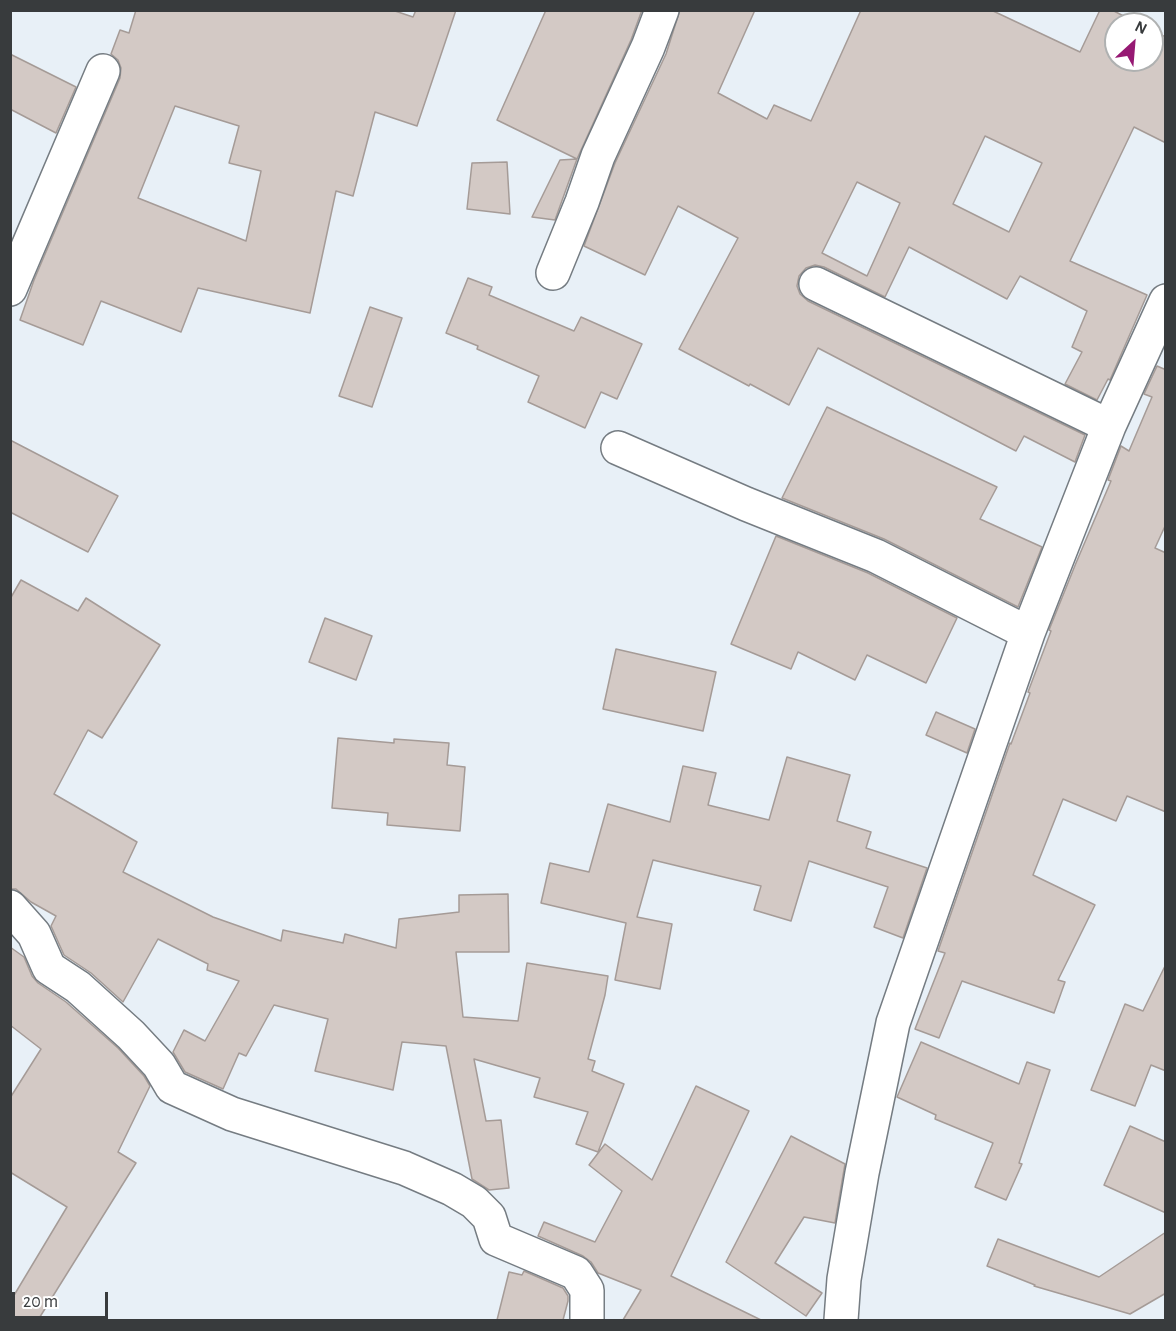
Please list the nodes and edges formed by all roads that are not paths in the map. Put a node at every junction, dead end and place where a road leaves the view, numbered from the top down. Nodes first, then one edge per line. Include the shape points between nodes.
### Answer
1 (662, 10) edge
2 (103, 71) dead end
3 (553, 273) dead end
4 (816, 284) dead end
5 (10, 289) edge
6 (1166, 301) edge
7 (1109, 426) junction
8 (618, 448) dead end
9 (1028, 633) junction
10 (10, 907) edge
11 (587, 1320) edge
12 (841, 1320) edge

1 - 3 street via 598,156
2 - 5 street
4 - 7 street
6 - 7 street
7 - 9 street
8 - 9 street via 876,556
9 - 12 street via 893,1023 843,1279
10 - 11 street via 34,934 49,968 78,987 131,1035 159,1065 172,1087 232,1114 404,1168 452,1189 489,1217 496,1239 576,1273 586,1290

